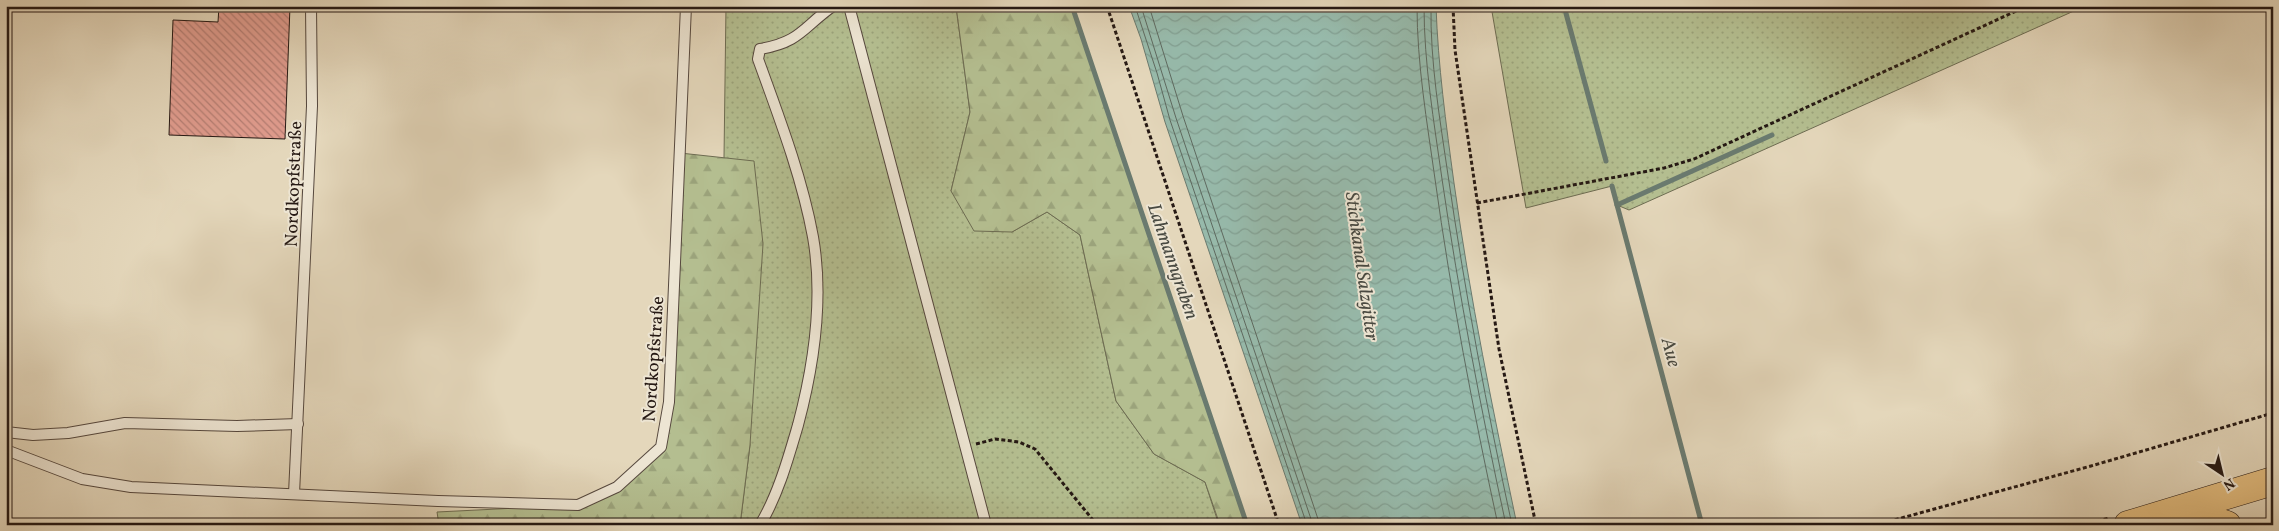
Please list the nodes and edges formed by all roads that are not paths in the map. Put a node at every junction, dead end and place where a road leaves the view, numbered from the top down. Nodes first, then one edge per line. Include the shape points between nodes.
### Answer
1 (311, 6) edge
2 (686, 6) edge
3 (833, 6) edge
4 (849, 6) edge
5 (298, 424) junction
6 (6, 432) edge
7 (6, 450) edge
8 (2273, 481) edge
9 (294, 494) junction
10 (2273, 498) edge
11 (2208, 523) edge
12 (760, 525) edge
13 (986, 525) edge
14 (2128, 525) edge

1 - 5 lane, Nordkopfstraße via 312,106
2 - 9 lane, Nordkopfstraße via 669,402 661,447 617,487 578,505
3 - 12 lane via 796,38 760,49 758,59 805,202 813,239 818,302 810,379 789,455
4 - 13 lane
5 - 6 lane via 126,423 68,433 33,435
5 - 9 lane, Nordkopfstraße
7 - 9 lane, Nordkopfstraße via 82,478 131,487
8 - 14 highway
10 - 11 highway

